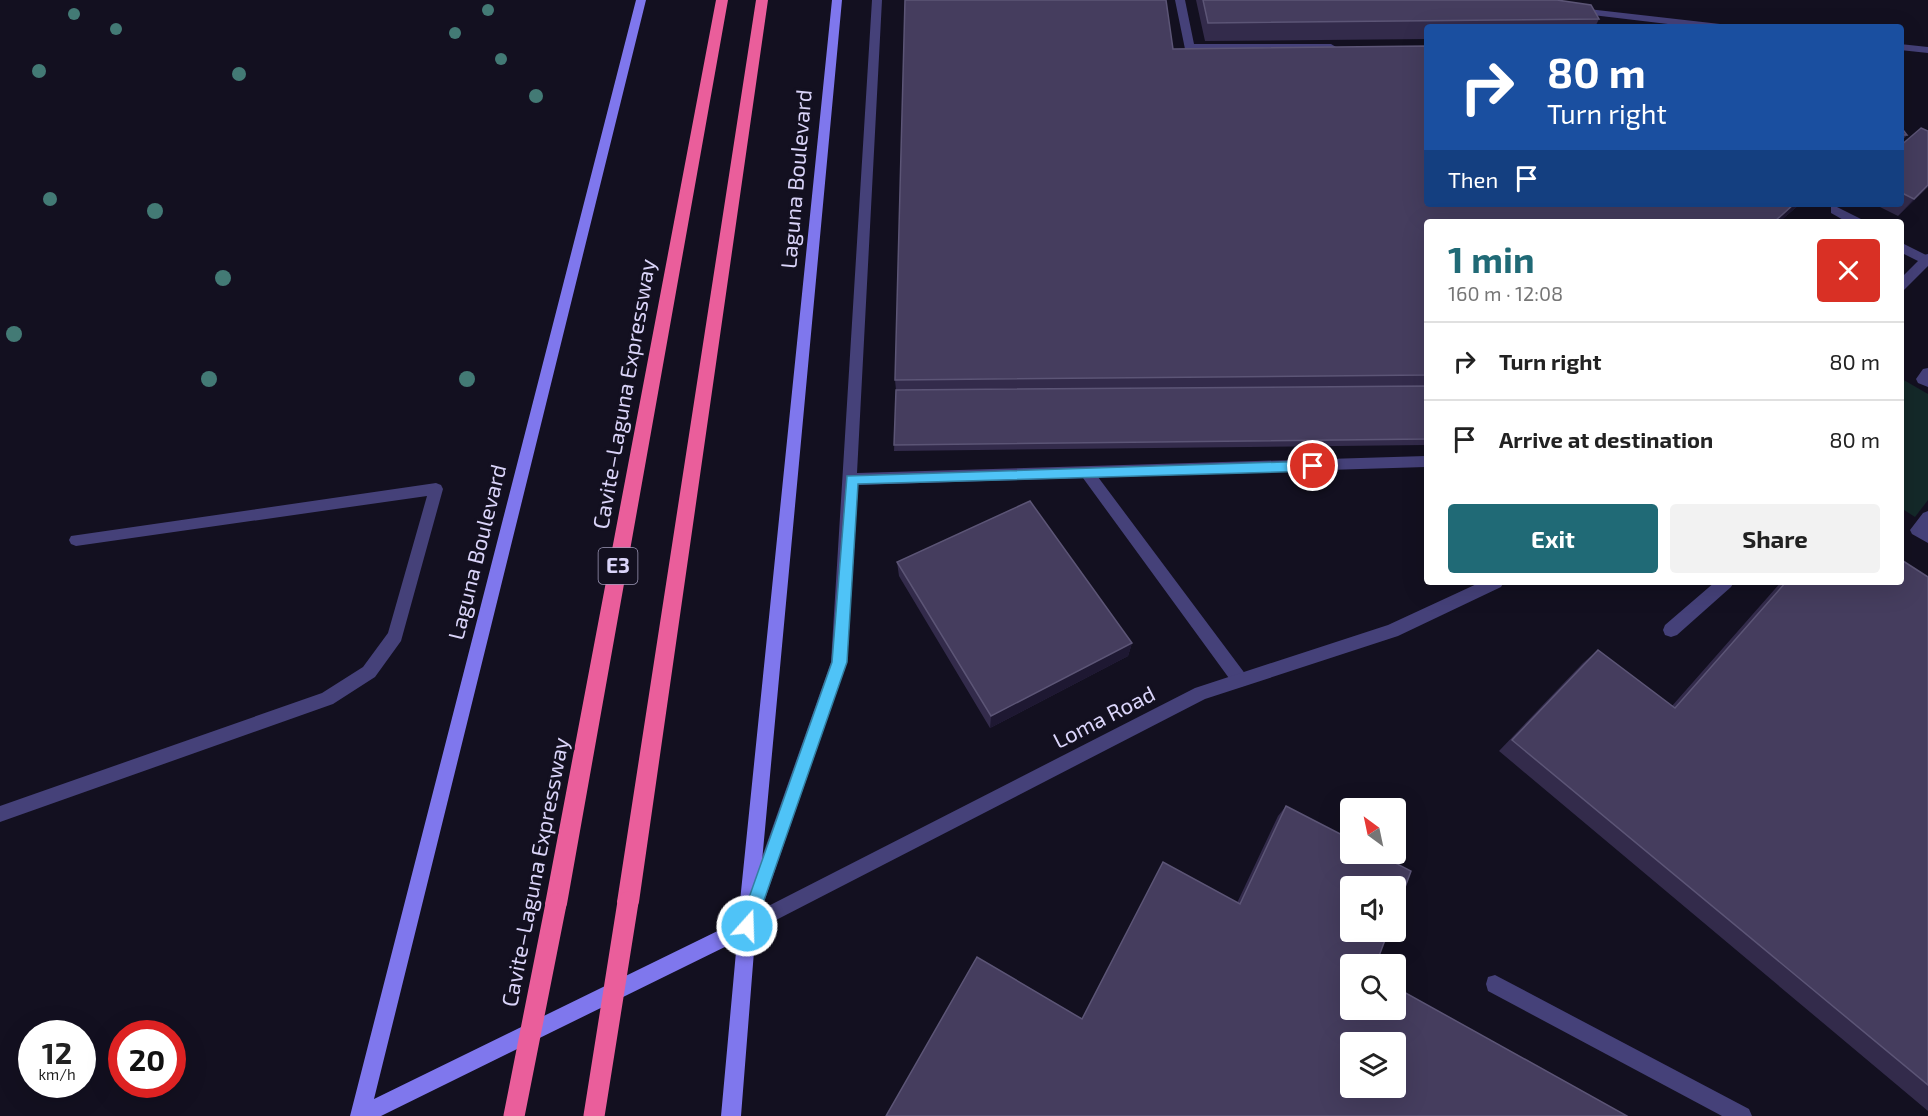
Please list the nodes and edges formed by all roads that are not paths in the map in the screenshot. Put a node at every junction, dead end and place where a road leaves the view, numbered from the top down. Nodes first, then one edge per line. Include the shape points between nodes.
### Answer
1 (641, 0) edge
2 (722, 0) edge
3 (762, 0) edge
4 (837, 0) edge
5 (877, 0) edge
6 (1180, 0) edge
7 (1588, 12) edge
8 (1694, 24) edge
9 (1343, 47) edge
10 (1904, 47) edge
11 (1928, 50) edge
12 (1833, 207) edge
13 (1852, 219) edge
14 (1904, 248) edge
15 (1927, 259) edge
16 (1904, 283) edge
17 (1928, 373) edge
18 (1928, 382) edge
19 (1424, 462) edge
20 (1087, 472) junction
21 (852, 479) junction
22 (1928, 517) edge
23 (1928, 537) edge
24 (76, 540) dead end
25 (1490, 585) edge
26 (1723, 585) edge
27 (1671, 630) dead end
28 (1240, 680) junction
29 (0, 814) edge
30 (747, 926) junction
31 (1494, 984) dead end
32 (360, 1116) edge
33 (514, 1116) edge
34 (594, 1116) edge
35 (731, 1116) edge
36 (1742, 1116) edge

1 - 32 main road, Laguna Boulevard
2 - 33 highway, Cavite–Laguna Expressway / E3, bridge
3 - 34 highway, bridge
4 - 30 main road, Laguna Boulevard
5 - 21 street
6 - 9 street via 1189,47
7 - 8 street
10 - 11 street
12 - 13 street
14 - 15 street
15 - 16 street
17 - 18 street via 1923,379
19 - 20 street
20 - 21 street
20 - 28 street
21 - 30 street via 839,662
22 - 23 street via 1917,530
24 - 29 street via 436,489 395,636 369,672 327,699
25 - 28 street, Loma Road via 1392,631
26 - 27 street
28 - 30 street, Loma Road via 1201,693
30 - 32 main road
30 - 35 main road, Laguna Boulevard
31 - 36 street

